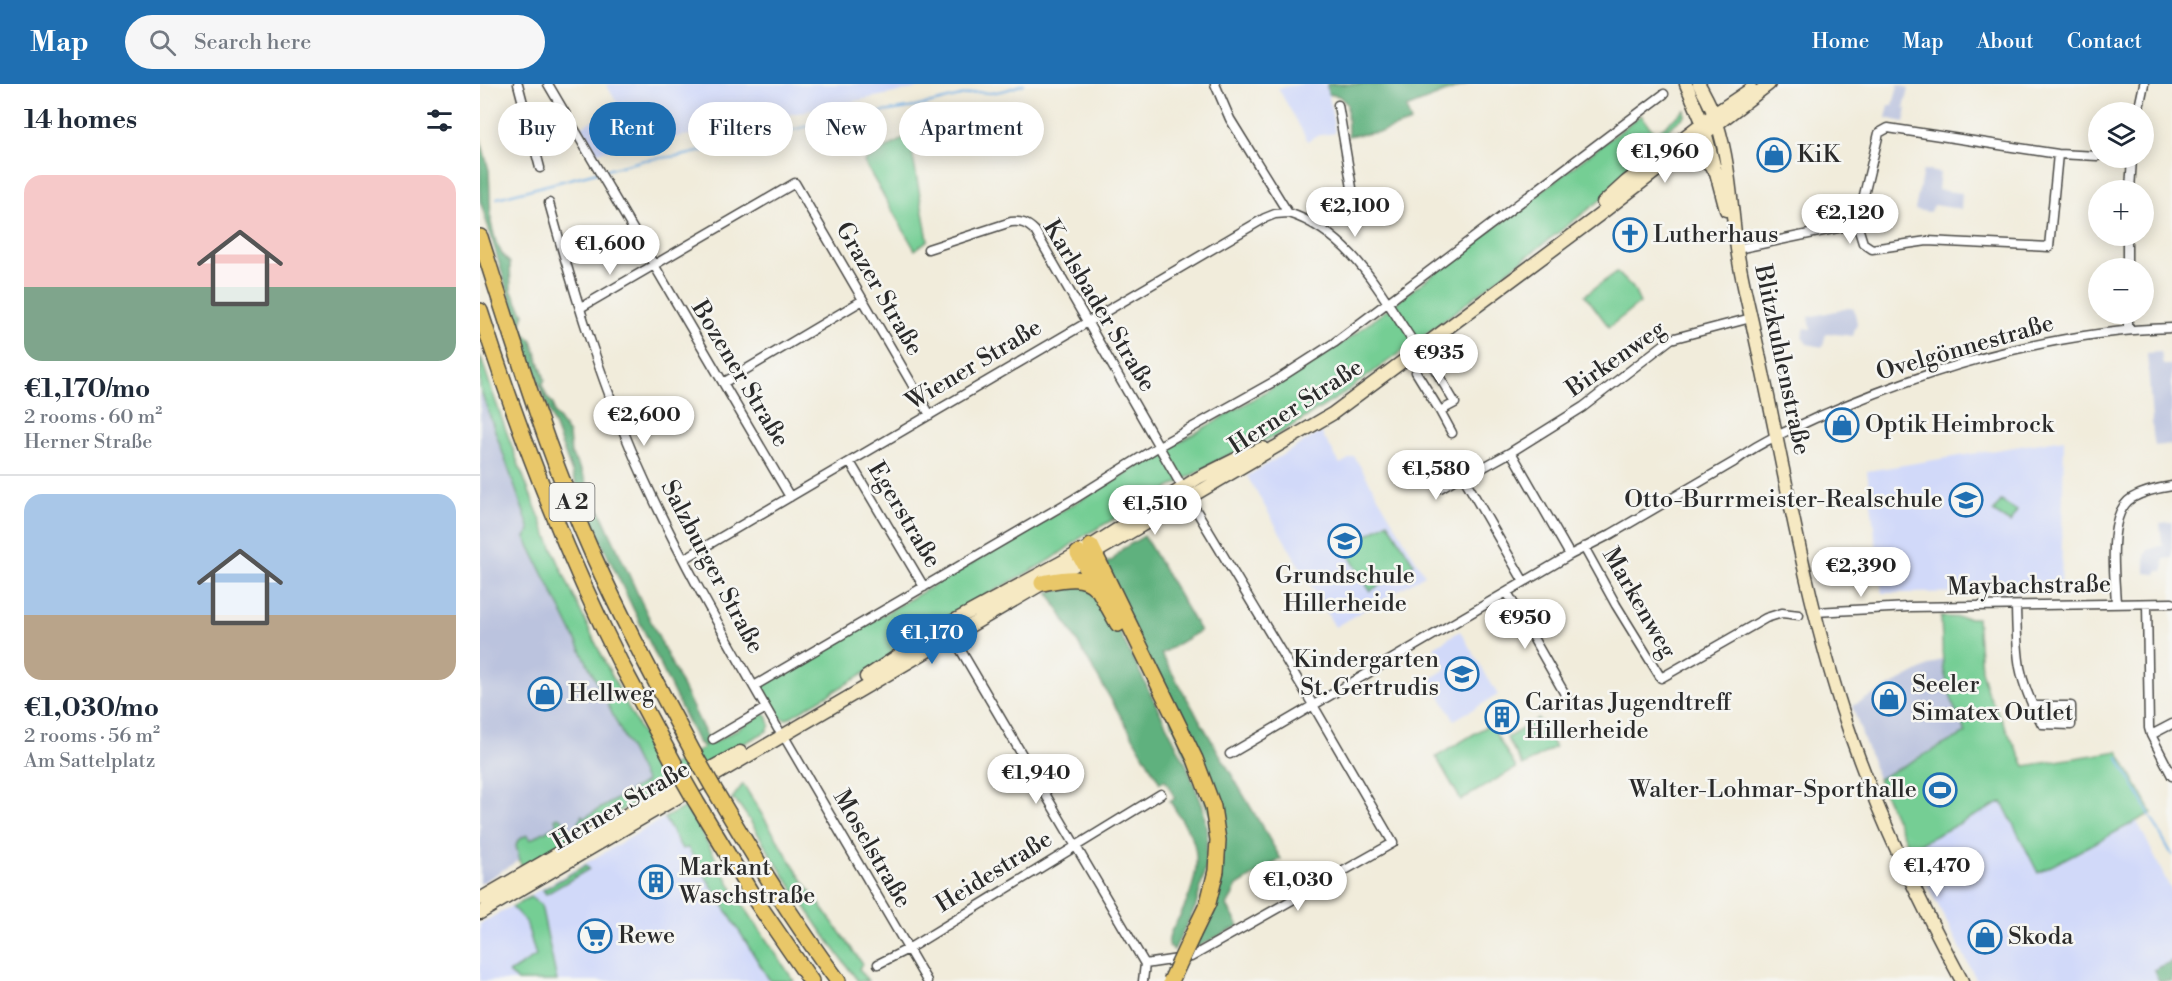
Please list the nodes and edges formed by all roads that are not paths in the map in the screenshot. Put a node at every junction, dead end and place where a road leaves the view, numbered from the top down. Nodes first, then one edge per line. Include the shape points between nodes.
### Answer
1 (518, 84) edge
2 (548, 84) edge
3 (1215, 84) edge
4 (1686, 84) edge
5 (1699, 84) edge
6 (1759, 84) edge
7 (1769, 84) edge
8 (2144, 84) edge
9 (1664, 94) dead end
10 (2140, 102) edge
11 (1338, 105) dead end
12 (1716, 118) junction
13 (1704, 128) junction
14 (2058, 154) junction
15 (2088, 156) edge
16 (1674, 158) junction
17 (540, 168) dead end
18 (1716, 172) junction
19 (549, 203) dead end
20 (1288, 213) junction
21 (1313, 224) junction
22 (1857, 224) junction
23 (480, 237) edge
24 (928, 249) dead end
25 (1737, 249) junction
26 (653, 266) junction
27 (863, 300) junction
28 (1388, 304) junction
29 (580, 308) junction
30 (480, 311) edge
31 (1751, 318) junction
32 (1088, 321) junction
33 (2128, 324) edge
34 (2172, 328) edge
35 (2128, 329) junction
36 (1419, 346) junction
37 (1416, 372) dead end
38 (723, 383) junction
39 (1440, 411) junction
40 (930, 415) junction
41 (1452, 433) dead end
42 (1776, 434) junction
43 (1160, 446) junction
44 (1511, 452) junction
45 (850, 462) junction
46 (1431, 473) dead end
47 (1464, 478) junction
48 (2172, 486) edge
49 (1186, 493) junction
50 (790, 497) junction
51 (1584, 547) junction
52 (1086, 553) junction
53 (1570, 555) junction
54 (684, 559) junction
55 (1524, 582) junction
56 (1042, 583) junction
57 (924, 587) junction
58 (1508, 591) junction
59 (1103, 598) junction
60 (2172, 603) edge
61 (2116, 604) junction
62 (2147, 604) junction
63 (2016, 606) junction
64 (1815, 612) junction
65 (1799, 615) dead end
66 (950, 630) junction
67 (754, 686) junction
68 (1566, 696) dead end
69 (1313, 705) junction
70 (2032, 706) junction
71 (766, 708) junction
72 (2172, 724) edge
73 (782, 731) junction
74 (2151, 735) junction
75 (712, 739) dead end
76 (1230, 754) dead end
77 (2172, 776) edge
78 (1161, 794) dead end
79 (1075, 846) junction
80 (480, 899) edge
81 (480, 914) edge
82 (1189, 937) junction
83 (908, 949) junction
84 (878, 964) dead end
85 (1145, 964) junction
86 (810, 980) edge
87 (838, 981) edge
88 (927, 981) edge
89 (1143, 981) edge
90 (1164, 981) edge
91 (1171, 981) edge
92 (1962, 981) edge

1 - 17 street
2 - 26 street, Bozener Straße
3 - 20 street via 1230,119
4 - 13 main road
5 - 12 main road, Blitzkuhlenstraße
6 - 12 main road, Herner Straße
7 - 12 main road, Herner Straße
8 - 10 street
9 - 28 street, Herner Straße
11 - 21 street via 1353,194
12 - 13 main road, Herner Straße
12 - 25 main road, Blitzkuhlenstraße via 1729,179
13 - 16 main road, Herner Straße
13 - 18 main road
13 - 36 main road, Herner Straße via 1626,182
14 - 15 street
14 - 22 street via 1888,128 1879,133
14 - 22 street via 2049,248 1927,241 1872,249 1863,243
16 - 18 main road via 1704,160
16 - 36 main road, Herner Straße
18 - 25 main road
19 - 29 street, Salzburger Straße
20 - 21 street
20 - 32 street, Wiener Straße via 1265,218
21 - 28 street via 1356,257
22 - 25 street
23 - 87 highway, A 2, bridge via 534,406 593,554 660,692 714,789 767,879
24 - 32 street, Karlsbader Straße via 1011,222 1028,225
25 - 31 main road, Blitzkuhlenstraße
26 - 27 street, Grazer Straße via 795,183
26 - 29 street
26 - 38 street, Bozener Straße
27 - 38 street
27 - 40 street, Grazer Straße
28 - 36 street
28 - 43 street, Herner Straße via 1275,381
29 - 54 street, Salzburger Straße via 628,442
30 - 86 highway, A 2, bridge via 524,439 573,560 621,662 695,800 754,898
31 - 42 main road, Blitzkuhlenstraße
31 - 44 street, Birkenweg via 1671,339 1583,407
32 - 40 street, Wiener Straße
32 - 43 street, Karlsbader Straße
33 - 35 street
34 - 35 street, Ovelgönnestraße
35 - 42 street, Ovelgönnestraße via 2003,353 1860,399
36 - 39 street via 1455,403
36 - 49 main road, Herner Straße via 1332,414 1280,446
37 - 39 street
38 - 50 street, Bozener Straße
39 - 41 street
40 - 45 street, Wiener Straße
42 - 51 street
42 - 64 main road, Blitzkuhlenstraße
43 - 49 street, Karlsbader Straße
43 - 57 street, Herner Straße
44 - 47 street, Birkenweg
44 - 53 street
45 - 50 street, Wiener Straße
45 - 57 street, Egerstraße
46 - 47 street, Birkenweg via 1440,488 1462,475
47 - 55 street
48 - 61 street via 2131,499 2118,515
49 - 52 main road, Herner Straße
49 - 69 street, Karlsbader Straße
50 - 54 street, Wiener Straße
51 - 53 street
51 - 65 street, Markenweg via 1661,678 1766,618 1782,613
52 - 56 main road, Herner Straße
52 - 59 highway
52 - 66 main road, Herner Straße
52 - 82 highway via 1195,759 1213,807 1218,840 1216,871 1209,903
53 - 55 street
54 - 67 street, Salzburger Straße
55 - 58 street
56 - 59 highway via 1068,578 1086,581
56 - 66 main road, Herner Straße
57 - 67 street, Herner Straße
58 - 68 street
58 - 69 street
59 - 82 highway via 1187,759 1207,816 1209,874
60 - 62 street, Maybachstraße
61 - 62 street, Maybachstraße
61 - 63 street, Maybachstraße
62 - 74 street
63 - 64 street, Maybachstraße
63 - 70 street via 2019,670
64 - 92 main road, Blitzkuhlenstraße via 1865,777 1910,879
66 - 73 main road, Herner Straße
66 - 79 street
67 - 71 street, Salzburger Straße
69 - 76 street
69 - 85 street, Karlsbader Straße via 1392,843 1191,957
70 - 70 street via 2042,724 2071,725 2071,706
71 - 73 street, Salzburger Straße
71 - 75 street
72 - 74 street
73 - 80 main road, Herner Straße
73 - 81 main road, Herner Straße
73 - 83 street, Moselstraße
74 - 77 street
78 - 79 street, Heidestraße
79 - 83 street, Heidestraße
79 - 85 street
82 - 90 highway
82 - 91 highway, bridge
83 - 84 street, Heidestraße
83 - 88 street, Moselstraße
85 - 89 street

